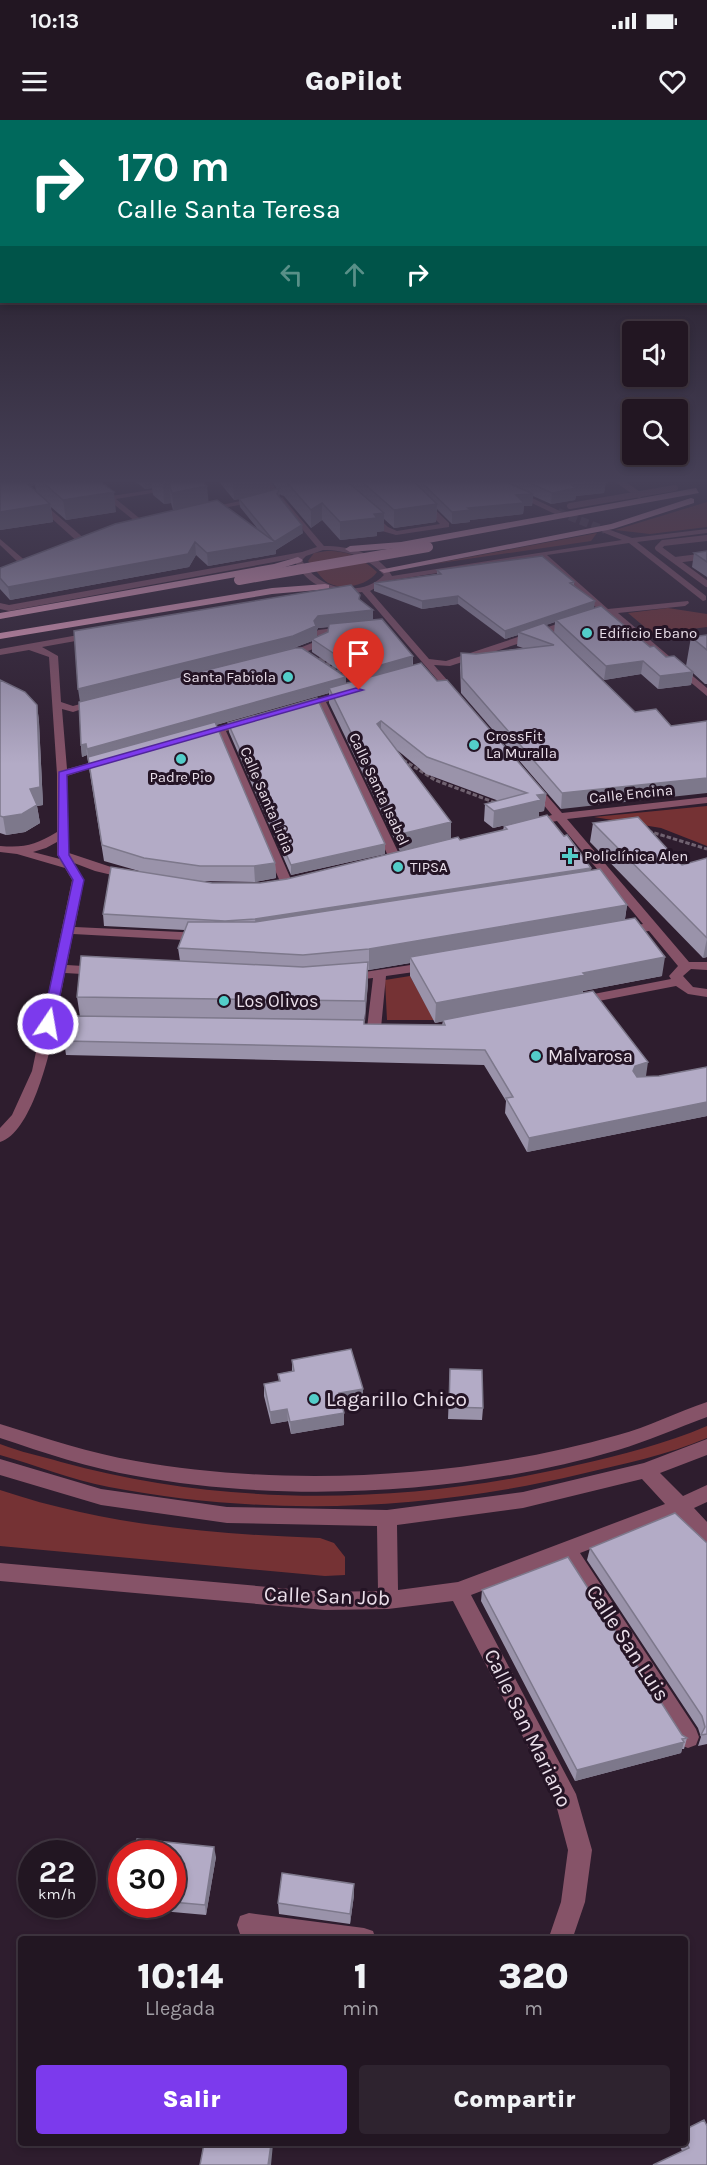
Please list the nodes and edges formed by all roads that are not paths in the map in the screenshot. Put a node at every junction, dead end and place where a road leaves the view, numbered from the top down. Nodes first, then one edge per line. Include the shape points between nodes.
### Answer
1 (207, 573) edge
2 (240, 573) edge
3 (276, 573) edge
4 (307, 573) edge
5 (308, 573) edge
6 (392, 573) edge
7 (396, 573) edge
8 (564, 573) edge
9 (671, 573) edge
10 (693, 573) edge
11 (385, 575) junction
12 (707, 584) edge
13 (325, 587) junction
14 (364, 589) junction
15 (337, 590) junction
16 (272, 591) junction
17 (297, 600) edge
18 (706, 601) edge
19 (279, 603) edge
20 (0, 606) edge
21 (608, 611) junction
22 (0, 616) edge
23 (0, 622) edge
24 (393, 625) junction
25 (383, 626) edge
26 (351, 629) edge
27 (0, 630) edge
28 (107, 632) edge
29 (545, 632) junction
30 (0, 636) edge
31 (553, 640) edge
32 (62, 641) junction
33 (30, 646) junction
34 (0, 652) edge
35 (292, 653) joint
36 (53, 656) junction
37 (315, 660) edge
38 (429, 665) junction
39 (418, 674) edge
40 (343, 680) edge
41 (707, 693) edge
42 (110, 699) edge
43 (321, 701) junction
44 (58, 704) junction
45 (465, 707) edge
46 (287, 710) edge
47 (254, 720) edge
48 (220, 729) junction
49 (186, 739) edge
50 (120, 758) edge
51 (62, 774) junction
52 (524, 777) edge
53 (707, 800) edge
54 (559, 817) junction
55 (515, 828) edge
56 (62, 834) junction
57 (0, 849) edge
58 (18, 851) junction
59 (395, 858) edge
60 (70, 865) junction
61 (99, 868) junction
62 (143, 878) edge
63 (274, 886) edge
64 (650, 927) junction
65 (69, 930) junction
66 (615, 933) edge
67 (214, 937) edge
68 (439, 965) edge
69 (707, 966) edge
70 (686, 967) junction
71 (60, 969) junction
72 (116, 972) edge
73 (380, 975) junction
74 (337, 979) edge
75 (678, 982) junction
76 (707, 993) edge
77 (569, 1003) edge
78 (48, 1024) junction
79 (100, 1024) edge
80 (374, 1028) edge
81 (0, 1137) edge
82 (707, 1409) edge
83 (0, 1431) edge
84 (707, 1447) edge
85 (0, 1467) edge
86 (646, 1470) junction
87 (707, 1493) edge
88 (679, 1507) junction
89 (387, 1518) junction
90 (707, 1534) edge
91 (567, 1550) junction
92 (0, 1572) edge
93 (458, 1591) junction
94 (388, 1600) junction
95 (688, 1737) edge
96 (249, 1925) dead end
97 (333, 1936) edge
98 (561, 1936) edge

1 - 20 street via 9,608
2 - 22 highway
3 - 23 highway, bridge
4 - 27 highway
5 - 13 street
6 - 11 highway
7 - 11 street
8 - 21 street
9 - 18 street
10 - 12 lane
11 - 14 street via 378,585
13 - 15 street
13 - 16 highway
14 - 15 street
14 - 24 street
15 - 17 street
16 - 19 street via 285,596
16 - 30 highway
18 - 21 street via 696,607 685,603
21 - 29 street
21 - 41 street
24 - 25 lane
24 - 38 street
26 - 35 lane via 319,633 325,641
28 - 32 street
29 - 31 street
29 - 38 street via 447,664
32 - 33 street
32 - 36 street via 55,646
33 - 34 street
33 - 36 street
35 - 37 street
36 - 44 street
38 - 39 street
38 - 45 street
40 - 43 street via 362,689
42 - 44 street via 72,708
43 - 46 street
43 - 59 street, Calle Santa Isabel
44 - 51 street
47 - 48 street
48 - 49 street
48 - 63 street, Calle Santa Lidia via 293,882
50 - 51 street
51 - 56 street
52 - 54 street
53 - 54 street, Calle Encina
54 - 55 street, Calle Encina
54 - 64 street via 606,882
56 - 58 street via 42,846
56 - 60 street
57 - 58 street
58 - 60 street
60 - 61 street
60 - 61 street via 86,871
60 - 65 street
61 - 62 street
64 - 66 street
64 - 70 street
65 - 67 street
65 - 71 street
68 - 73 street
69 - 70 street
70 - 75 street via 678,971
71 - 72 street
71 - 78 street
73 - 74 street
73 - 80 street
75 - 76 street via 686,989
75 - 77 street
78 - 79 street
78 - 81 street via 39,1071 18,1117
82 - 83 street via 625,1441 524,1465 385,1483 236,1481 113,1466
84 - 86 street
85 - 89 street via 101,1497 227,1515
86 - 88 street
86 - 89 street via 523,1500
87 - 88 street, Calle San Job
88 - 90 street
88 - 91 street, Calle San Job
89 - 94 street
91 - 93 street, Calle San Job
91 - 95 street, Calle San Luis
92 - 94 street, Calle San Job via 325,1601
93 - 94 street, Calle San Job
93 - 98 street, Calle San Mariano via 565,1794 580,1850 573,1902
96 - 97 street

